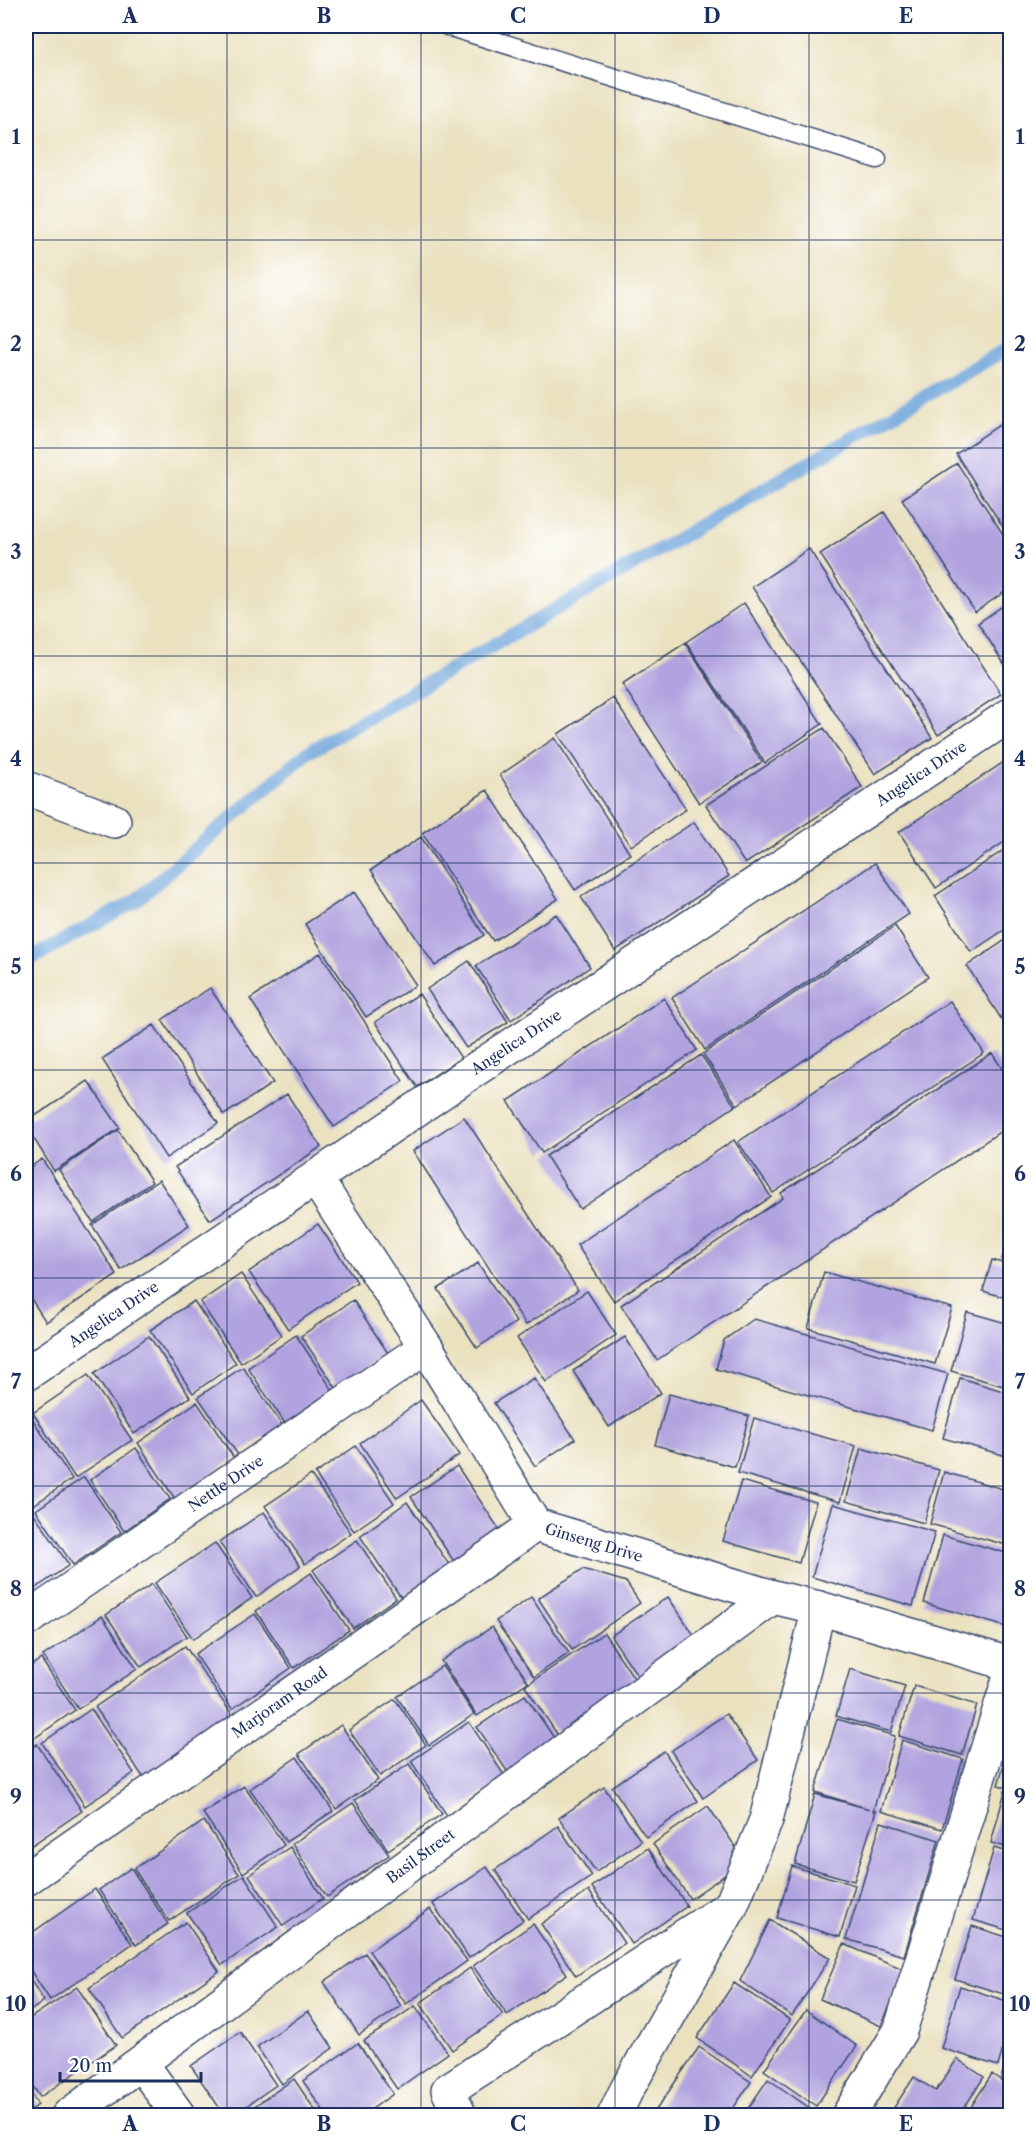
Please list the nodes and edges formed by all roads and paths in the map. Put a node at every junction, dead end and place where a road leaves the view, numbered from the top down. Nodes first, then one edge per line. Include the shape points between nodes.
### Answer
1 (447, 26) edge
2 (877, 159) dead end
3 (1011, 714) edge
4 (26, 788) edge
5 (114, 821) dead end
6 (316, 1179) junction
7 (426, 1347) junction
8 (26, 1374) edge
9 (535, 1525) junction
10 (773, 1597) junction
11 (819, 1608) junction
12 (26, 1620) edge
13 (1011, 1664) edge
14 (1011, 1676) edge
15 (26, 1879) edge
16 (731, 1906) junction
17 (141, 2063) junction
18 (68, 2115) edge
19 (179, 2115) edge
20 (460, 2115) edge
21 (614, 2115) edge
22 (848, 2115) edge

1 - 2 lane
3 - 6 street, Angelica Drive
4 - 5 street
6 - 7 street, Ginseng Drive
6 - 8 street, Angelica Drive
7 - 9 street, Ginseng Drive
7 - 12 street, Nettle Drive
9 - 10 street, Ginseng Drive
9 - 15 street, Marjoram Road
10 - 11 street, Ginseng Drive
10 - 17 street, Basil Street
11 - 13 street, Ginseng Drive
11 - 16 street via 765,1820
14 - 22 street via 900,2031
16 - 20 street via 448,2090
16 - 21 street
17 - 18 street, Basil Street
17 - 19 street

